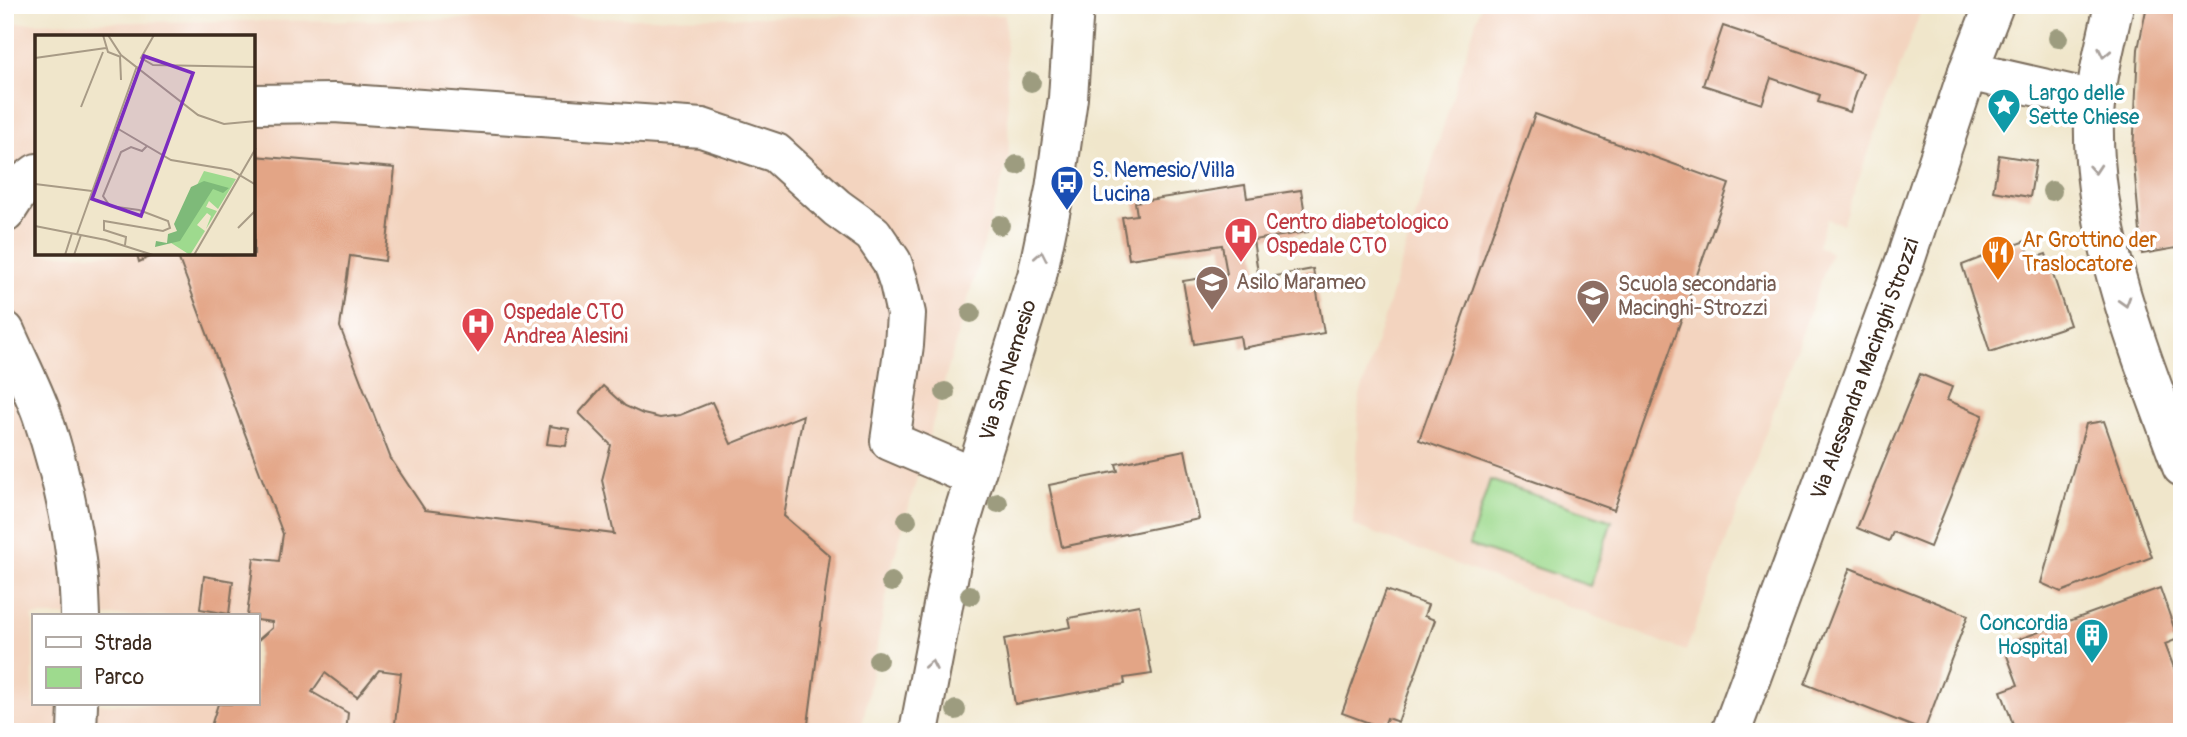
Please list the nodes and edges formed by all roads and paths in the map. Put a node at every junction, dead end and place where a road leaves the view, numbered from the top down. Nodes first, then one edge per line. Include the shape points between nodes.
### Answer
1 (1074, 5) edge
2 (1994, 5) edge
3 (2114, 5) edge
4 (1968, 71) junction
5 (2095, 100) junction
6 (256, 104) edge
7 (35, 174) edge
8 (5, 213) edge
9 (5, 331) edge
10 (2182, 467) edge
11 (974, 477) junction
12 (79, 614) edge
13 (78, 706) edge
14 (77, 732) edge
15 (919, 732) edge
16 (1731, 732) edge

11 -> 1 street, Via San Nemesio via 1037,276 1068,98
2 - 4 street, Via Alessandra Macinghi Strozzi
3 -> 5 street
4 - 5 street
4 - 16 street, Via Alessandra Macinghi Strozzi via 1905,261
5 -> 10 street via 2100,209 2149,378
6 - 11 street via 334,103 702,128 776,153 873,234 892,262 906,314 890,441
7 - 8 street
9 - 12 street via 42,414 65,500 79,585
15 -> 11 street, Via San Nemesio via 956,537
13 - 14 street

